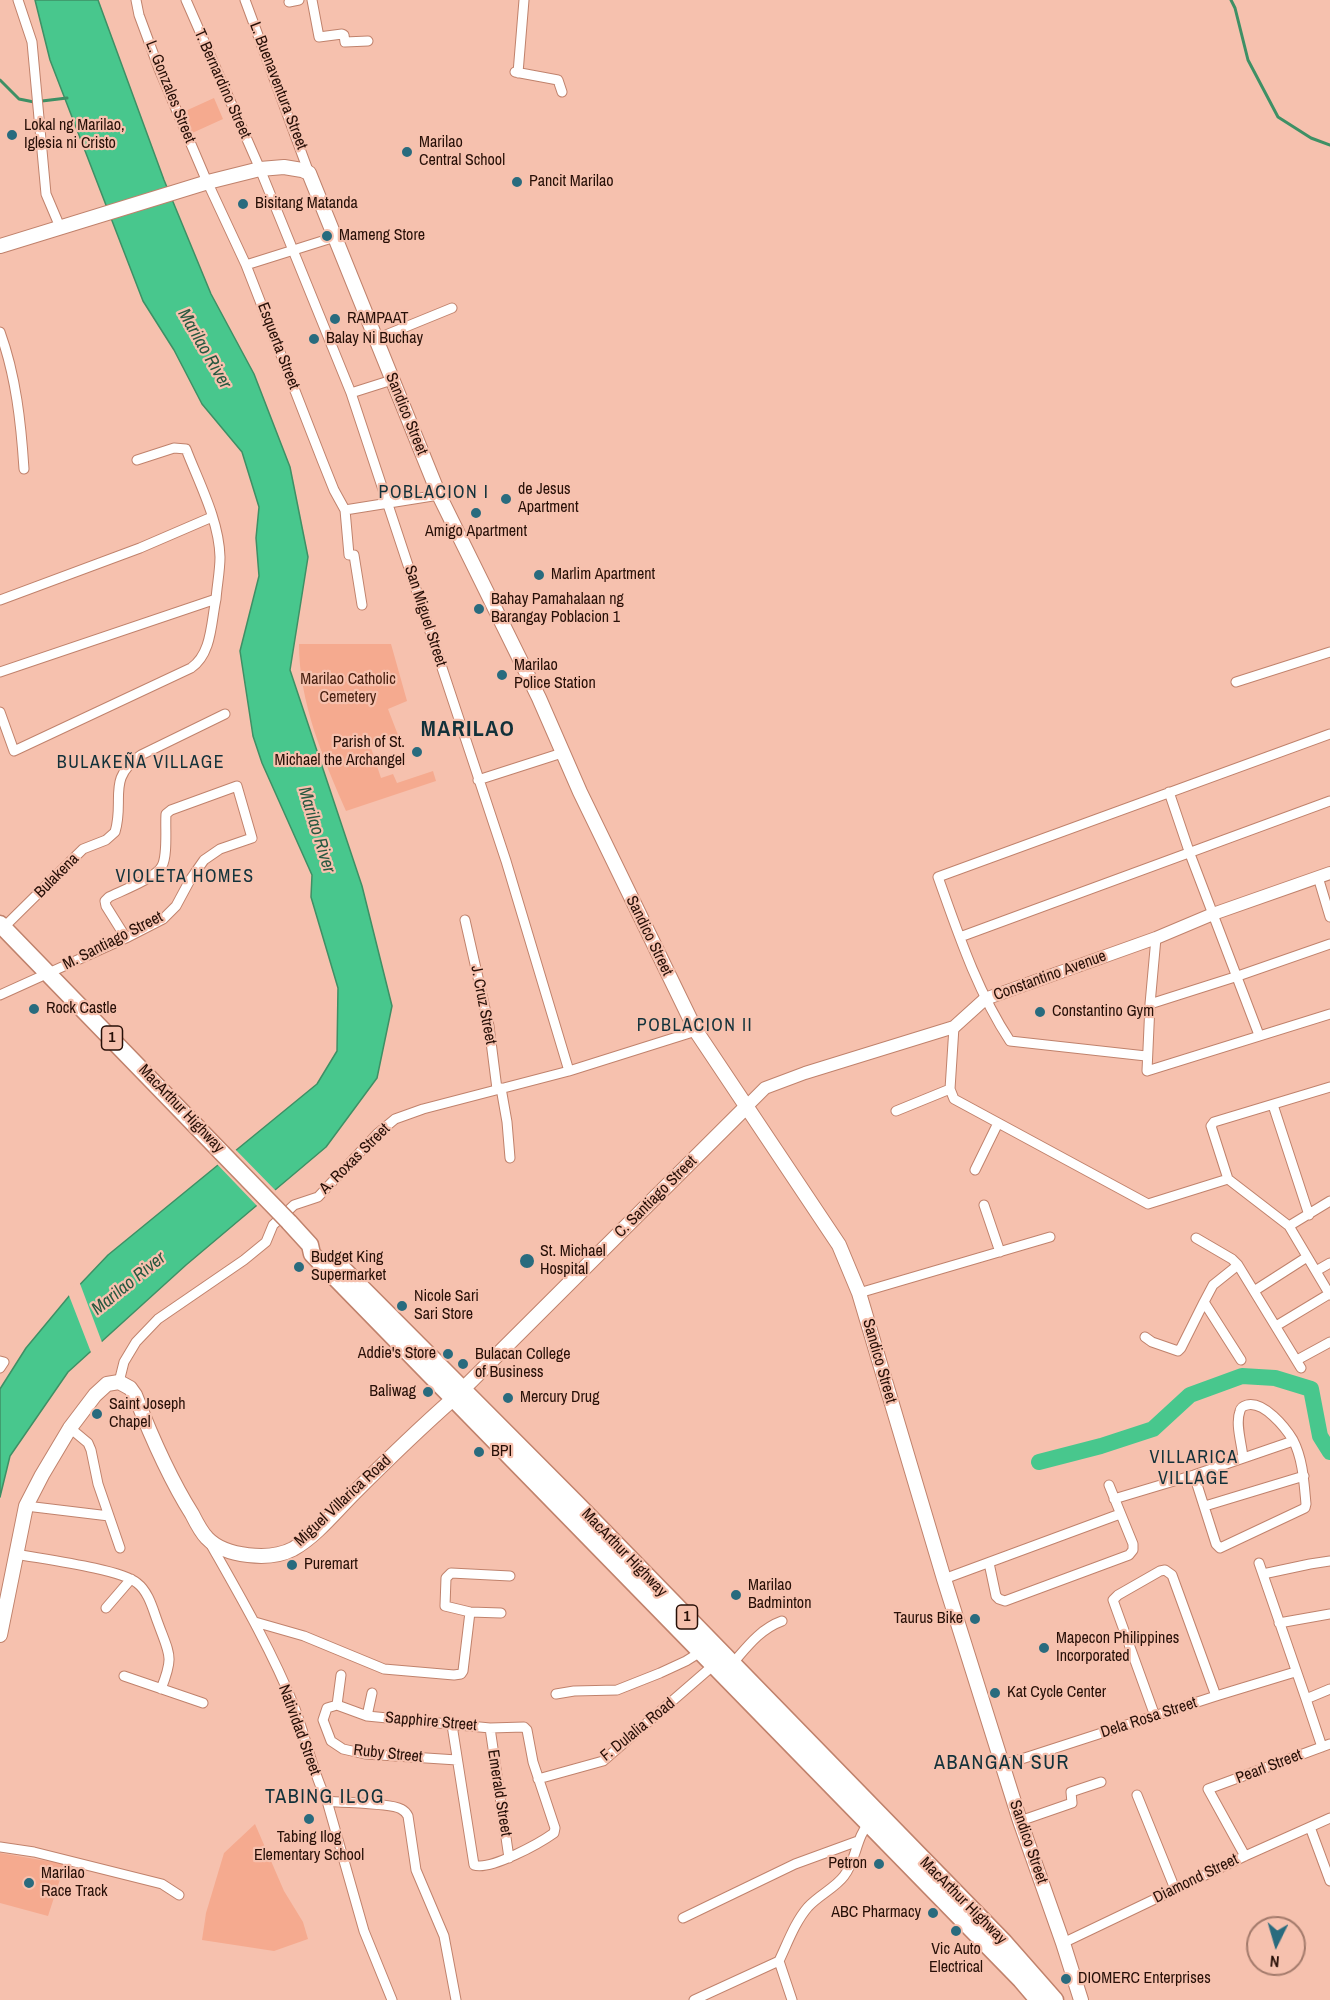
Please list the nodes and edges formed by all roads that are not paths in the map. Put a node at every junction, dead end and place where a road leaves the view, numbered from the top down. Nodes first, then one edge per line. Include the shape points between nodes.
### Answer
1 (18, 0) edge
2 (136, 0) edge
3 (186, 0) edge
4 (245, 0) edge
5 (299, 0) edge
6 (312, 0) edge
7 (524, 0) edge
8 (289, 2) dead end
9 (368, 41) dead end
10 (562, 92) dead end
11 (260, 169) junction
12 (309, 173) junction
13 (208, 182) junction
14 (60, 227) junction
15 (335, 237) junction
16 (0, 246) edge
17 (292, 250) junction
18 (246, 265) junction
19 (452, 308) dead end
20 (0, 332) edge
21 (376, 339) junction
22 (4, 354) edge
23 (392, 380) junction
24 (351, 393) junction
25 (137, 460) dead end
26 (24, 469) dead end
27 (439, 495) junction
28 (388, 504) junction
29 (345, 510) junction
30 (212, 517) junction
31 (216, 599) junction
32 (0, 600) edge
33 (362, 605) dead end
34 (1330, 652) edge
35 (0, 672) edge
36 (1236, 682) dead end
37 (0, 711) edge
38 (225, 714) dead end
39 (1330, 734) edge
40 (562, 753) junction
41 (478, 780) junction
42 (1169, 792) junction
43 (1330, 801) edge
44 (1190, 854) junction
45 (1324, 875) edge
46 (1213, 914) junction
47 (1330, 917) edge
48 (465, 920) dead end
49 (2, 926) edge
50 (960, 937) junction
51 (126, 938) junction
52 (1156, 938) junction
53 (1330, 944) edge
54 (48, 974) junction
55 (1238, 976) junction
56 (0, 995) edge
57 (985, 999) junction
58 (1150, 1004) junction
59 (1330, 1014) edge
60 (954, 1027) junction
61 (696, 1031) junction
62 (1259, 1035) junction
63 (1146, 1056) junction
64 (569, 1071) junction
65 (1330, 1087) edge
66 (499, 1089) junction
67 (950, 1089) junction
68 (1273, 1105) junction
69 (747, 1107) junction
70 (896, 1111) dead end
71 (998, 1123) junction
72 (510, 1158) dead end
73 (975, 1170) dead end
74 (1228, 1179) junction
75 (1330, 1202) edge
76 (984, 1205) dead end
77 (1309, 1215) junction
78 (1289, 1226) junction
79 (1050, 1237) dead end
80 (1196, 1238) dead end
81 (1000, 1252) junction
82 (1307, 1257) junction
83 (1330, 1263) edge
84 (1238, 1265) junction
85 (1316, 1271) junction
86 (1254, 1290) junction
87 (859, 1293) junction
88 (1330, 1294) edge
89 (1204, 1302) junction
90 (1276, 1326) junction
91 (1145, 1336) dead end
92 (1330, 1342) edge
93 (1241, 1360) dead end
94 (119, 1382) junction
95 (458, 1394) junction
96 (70, 1428) junction
97 (1293, 1441) junction
98 (1243, 1458) junction
99 (1194, 1474) junction
100 (1304, 1476) junction
101 (1109, 1485) dead end
102 (1114, 1499) junction
103 (26, 1506) junction
104 (1205, 1506) junction
105 (1120, 1514) junction
106 (109, 1516) junction
107 (207, 1538) junction
108 (120, 1548) dead end
109 (16, 1554) junction
110 (1330, 1561) edge
111 (989, 1563) junction
112 (1259, 1563) dead end
113 (1263, 1574) junction
114 (510, 1576) dead end
115 (131, 1579) junction
116 (944, 1579) junction
117 (106, 1608) dead end
118 (470, 1612) junction
119 (501, 1613) dead end
120 (1330, 1614) edge
121 (782, 1621) dead end
122 (255, 1622) junction
123 (1279, 1623) junction
124 (0, 1635) edge
125 (702, 1651) junction
126 (724, 1662) junction
127 (1295, 1672) junction
128 (124, 1676) dead end
129 (341, 1676) dead end
130 (161, 1689) junction
131 (1330, 1689) edge
132 (372, 1693) dead end
133 (556, 1694) dead end
134 (1215, 1696) junction
135 (1306, 1699) junction
136 (203, 1703) dead end
137 (337, 1705) junction
138 (367, 1716) junction
139 (1155, 1716) junction
140 (452, 1725) junction
141 (490, 1728) junction
142 (1326, 1745) edge
143 (457, 1760) junction
144 (1003, 1765) junction
145 (538, 1779) junction
146 (1101, 1782) dead end
147 (1137, 1795) dead end
148 (327, 1802) junction
149 (873, 1818) junction
150 (1330, 1818) edge
151 (1020, 1821) junction
152 (1310, 1827) junction
153 (858, 1841) junction
154 (0, 1847) edge
155 (1245, 1856) junction
156 (509, 1858) junction
157 (1330, 1881) edge
158 (1175, 1889) junction
159 (179, 1895) dead end
160 (683, 1918) dead end
161 (1063, 1943) junction
162 (779, 1960) junction
163 (714, 1996) edge
164 (392, 2000) edge
165 (456, 2000) edge
166 (694, 2000) edge
167 (792, 2000) edge
168 (1038, 2000) edge
169 (1055, 2000) edge
170 (1081, 2000) edge

1 - 14 street via 32,42 46,194
2 - 13 street, L. Gonzales Street via 159,69
3 - 11 street, T. Bernardino Street
4 - 12 street, L. Buenaventura Street
5 - 8 street
6 - 9 street via 319,37 342,34 345,42
7 - 10 street via 517,72 558,80
11 - 12 main road via 284,167
11 - 13 main road
11 - 17 street, San Miguel Street
12 - 15 main road, Sandico Street
13 - 14 main road
13 - 18 street, Esquerta Street
14 - 16 main road
15 - 17 street
15 - 21 main road, Sandico Street
17 - 18 street
17 - 24 street, San Miguel Street
18 - 29 street, Esquerta Street
19 - 21 street
20 - 22 street
21 - 23 main road, Sandico Street
22 - 26 street via 21,431
23 - 24 street
23 - 27 main road, Sandico Street
24 - 28 street, San Miguel Street
25 - 30 street via 174,448 186,449
27 - 28 street
27 - 40 main road, Sandico Street
28 - 29 street
28 - 41 street, San Miguel Street
29 - 33 street via 349,555 354,555
30 - 31 street via 220,557
30 - 32 street
31 - 35 street
31 - 37 street via 207,646 191,668 14,751
34 - 36 street
38 - 49 street, Bulakena via 130,763 119,781 117,826 111,837 83,849
39 - 42 street
40 - 41 street
40 - 61 main road, Sandico Street
41 - 64 street, San Miguel Street
42 - 44 street
42 - 50 street via 938,877
43 - 44 street
44 - 46 street
44 - 50 street
45 - 46 street, Constantino Avenue
45 - 47 street
46 - 52 street, Constantino Avenue
46 - 55 street
48 - 66 street, J. Cruz Street
49 - 54 highway, MacArthur Highway / 1
50 - 57 street
51 - 51 street, M. Santiago Street via 105,901 162,867 166,814 237,786 252,838 220,849 204,860 176,906 163,919
51 - 54 street, M. Santiago Street
52 - 57 street, Constantino Avenue
52 - 58 street
53 - 55 street
54 - 56 street, M. Santiago Street
54 - 95 highway, MacArthur Highway / 1, bridge via 289,1222 310,1245 312,1254
55 - 58 street
55 - 62 street
57 - 60 street, Constantino Avenue
57 - 63 street via 1011,1042
58 - 63 street
59 - 62 street
60 - 67 street
60 - 69 street, Constantino Avenue via 765,1088
61 - 64 street, A. Roxas Street
61 - 69 main road, Sandico Street
62 - 63 street via 1147,1071
64 - 66 street, A. Roxas Street
65 - 68 street
66 - 72 street, J. Cruz Street
66 - 94 street, A. Roxas Street via 396,1119 318,1197 294,1205 273,1225 266,1242 158,1319 136,1342 124,1362
67 - 70 street
67 - 71 street via 954,1099
68 - 74 street via 1212,1124
68 - 77 street
69 - 87 main road, Sandico Street via 838,1245
69 - 95 main road, C. Santiago Street
71 - 73 street
71 - 74 street via 1148,1204
74 - 78 street
75 - 77 street
76 - 81 street
77 - 78 street
78 - 82 street
79 - 81 street
80 - 84 street
81 - 87 street
82 - 85 street
82 - 86 street
83 - 85 street
84 - 86 street
84 - 89 street via 1213,1285
85 - 88 street
86 - 90 street
87 - 116 main road, Sandico Street
88 - 90 street
89 - 91 street via 1178,1351
89 - 93 street
90 - 92 street via 1299,1364
94 - 96 main road via 107,1384 95,1395
94 - 107 main road via 135,1395 160,1458
95 - 107 main road, Miguel Villarica Road via 294,1548 278,1554 244,1555
95 - 125 highway, MacArthur Highway / 1
95 - 126 highway, MacArthur Highway / 1
96 - 103 main road
96 - 106 street via 88,1443
97 - 98 street
97 - 98 street via 1271,1413 1249,1404 1240,1411
97 - 100 street
98 - 99 street
99 - 102 street
99 - 104 street
100 - 104 street
100 - 104 street via 1305,1508 1223,1547 1216,1544
101 - 102 street
102 - 105 street
103 - 106 street
103 - 109 main road
105 - 111 street
105 - 111 street via 1133,1550 1119,1559 1005,1601 996,1596
106 - 108 street
107 - 122 street, Natividad Street
109 - 115 street
109 - 124 main road
110 - 113 street
111 - 116 street
112 - 113 street
113 - 123 street
114 - 118 street via 448,1575 446,1606
115 - 117 street
115 - 130 street via 147,1594 170,1655
116 - 144 main road, Sandico Street
118 - 119 street
118 - 122 street via 463,1671 454,1675 384,1669 304,1636
120 - 123 street
121 - 126 street, F. Dulalia Road via 770,1625
122 - 148 street, Natividad Street via 294,1706
123 - 127 street
125 - 126 highway, MacArthur Highway / 1
125 - 133 street via 668,1670 617,1690
126 - 145 street, F. Dulalia Road via 603,1761
126 - 149 highway, MacArthur Highway / 1
127 - 134 street, Dela Rosa Street
127 - 135 street
128 - 130 street
129 - 137 street
130 - 136 street
131 - 135 street
132 - 138 street
134 - 139 street, Dela Rosa Street
134 - 139 street via 1172,1575 1160,1571 1113,1600
135 - 142 street
137 - 138 street, Sapphire Street
137 - 143 street, Ruby Street via 327,1708 323,1720 330,1741 343,1749
138 - 140 street, Sapphire Street
139 - 144 street, Dela Rosa Street
140 - 141 street, Sapphire Street
140 - 143 street
141 - 145 street, Sapphire Street via 526,1728
141 - 156 street, Emerald Street
142 - 155 street, Pearl Street via 1209,1789
143 - 156 street via 474,1865
144 - 151 main road, Sandico Street
145 - 156 street via 554,1833
146 - 151 street via 1071,1792 1072,1803
147 - 158 street
148 - 164 street, Natividad Street via 364,1931
148 - 165 street via 405,1811 416,1870 444,1936
149 - 153 street
149 - 168 highway, MacArthur Highway / 1
149 - 169 highway, MacArthur Highway / 1 via 1004,1942
150 - 152 street, Diamond Street
151 - 161 main road, Sandico Street
152 - 155 street, Diamond Street
152 - 157 street
153 - 160 street via 795,1864
153 - 162 street via 843,1877 809,1906
154 - 159 street via 162,1884
155 - 158 street, Diamond Street
158 - 161 street, Diamond Street
161 - 170 main road, Sandico Street
162 - 163 street
162 - 167 street
163 - 166 street

